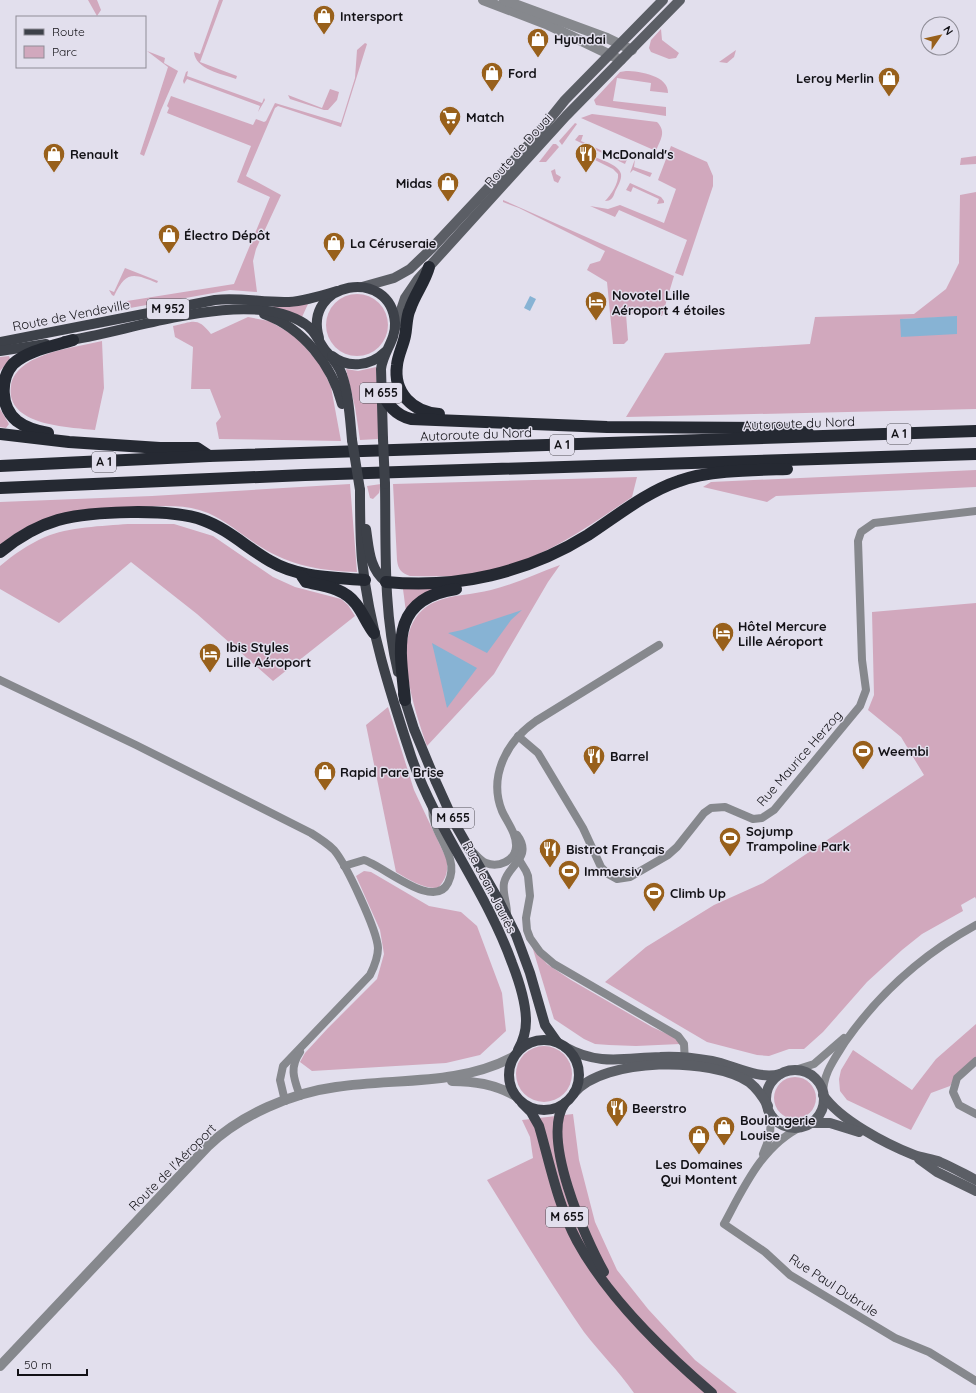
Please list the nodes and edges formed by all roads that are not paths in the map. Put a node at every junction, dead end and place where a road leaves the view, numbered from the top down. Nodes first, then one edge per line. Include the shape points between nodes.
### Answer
1 (482, 0) edge
2 (504, 0) edge
3 (663, 0) edge
4 (680, 0) edge
5 (621, 44) junction
6 (632, 50) junction
7 (610, 54) junction
8 (621, 60) junction
9 (429, 267) junction
10 (362, 286) junction
11 (337, 291) junction
12 (228, 309) junction
13 (395, 330) junction
14 (73, 340) junction
15 (319, 340) junction
16 (0, 342) edge
17 (387, 349) junction
18 (0, 351) edge
19 (330, 355) junction
20 (381, 388) junction
21 (504, 422) junction
22 (976, 431) edge
23 (0, 434) edge
24 (823, 437) junction
25 (352, 440) junction
26 (78, 442) junction
27 (976, 454) edge
28 (209, 456) junction
29 (835, 460) junction
30 (0, 466) edge
31 (25, 487) junction
32 (0, 488) edge
33 (360, 490) junction
34 (0, 496) edge
35 (976, 511) edge
36 (0, 552) edge
37 (502, 573) junction
38 (300, 574) junction
39 (365, 580) junction
40 (386, 582) junction
41 (374, 633) junction
42 (659, 645) dead end
43 (0, 680) edge
44 (405, 700) junction
45 (518, 736) junction
46 (432, 804) junction
47 (469, 849) junction
48 (517, 857) junction
49 (344, 866) junction
50 (507, 917) junction
51 (976, 925) edge
52 (858, 1023) junction
53 (307, 1042) junction
54 (561, 1044) junction
55 (516, 1054) junction
56 (685, 1061) junction
57 (976, 1061) edge
58 (795, 1070) junction
59 (780, 1074) junction
60 (416, 1081) junction
61 (574, 1093) junction
62 (823, 1095) junction
63 (300, 1096) junction
64 (519, 1100) junction
65 (285, 1101) junction
66 (565, 1103) junction
67 (769, 1110) junction
68 (976, 1114) edge
69 (807, 1124) junction
70 (884, 1140) junction
71 (914, 1155) junction
72 (759, 1164) junction
73 (976, 1180) edge
74 (976, 1191) edge
75 (637, 1319) junction
76 (0, 1366) edge
77 (976, 1381) edge
78 (712, 1393) edge

1 - 7 street via 546,24
2 - 5 street
3 - 5 main road
4 - 6 main road, Route de Douai
5 - 6 street
5 - 7 main road
6 - 8 main road, Route de Douai
7 - 8 street
7 - 10 main road via 418,262 394,278
8 - 9 main road, Route de Douai via 566,116
9 - 13 main road, Route de Douai via 405,298
9 - 21 highway via 407,318 396,374 401,391 409,402 424,412
10 - 11 main road
10 - 13 main road via 385,299 394,317
11 - 15 main road via 327,299 318,315
11 - 16 main road, Route de Vendeville / M 952 via 289,302 241,298 215,300
12 - 14 main road, Route de Vendeville / M 952
12 - 15 main road, M 952 via 262,309 283,314 305,324
12 - 25 main road via 270,316 306,341 334,381
13 - 17 main road
14 - 18 main road, Route de Vendeville / M 952
14 - 26 highway via 27,355 14,364 3,380 1,390 7,409 17,421 36,430 68,436
15 - 19 main road
17 - 19 main road via 372,361 360,364 341,362
17 - 20 main road, M 655 via 381,363
19 - 25 main road, M 655 via 342,375
20 - 21 highway via 389,406 411,419
20 - 40 main road, M 655, bridge
21 - 24 highway via 654,428 781,428
22 - 24 highway, Autoroute du Nord / A 1
23 - 26 highway
24 - 28 highway, Autoroute du Nord / A 1
25 - 33 main road, M 655, bridge
26 - 28 highway via 197,448
27 - 29 highway, A 1
28 - 30 highway, Autoroute du Nord / A 1
29 - 31 highway, A 1 via 336,474
29 - 37 highway via 822,468 711,474 680,481 656,490 555,554
31 - 32 highway, A 1
31 - 34 highway via 16,495
33 - 39 main road, M 655
33 - 40 main road via 373,566 380,578
35 - 45 street, Rue Maurice Herzog via 874,523 861,532 858,541 865,698 767,816 753,819 725,806 711,808 668,855 630,877 617,879 601,867 583,828 538,753
36 - 38 highway via 30,532 58,520 90,514 166,513 193,517 214,524 271,561
37 - 40 highway via 442,583
37 - 44 highway via 487,584 427,597 413,609 400,638
38 - 39 highway
38 - 41 highway via 306,582 344,593 356,604
39 - 40 main road
39 - 41 main road, Rue Jean Jaurès / M 655
40 - 44 main road, Rue Jean Jaurès / M 655 via 391,638
41 - 46 main road, Rue Jean Jaurès / M 655 via 412,758
42 - 45 street via 536,721
43 - 49 street via 136,745 311,834 332,848
44 - 47 main road, Rue Jean Jaurès / M 655 via 436,782
45 - 48 street via 502,762 498,783 500,804 511,827
46 - 49 street via 432,819 451,862 450,879 441,891 423,891 364,860
46 - 55 main road, Rue Jean Jaurès / M 655 via 491,913 516,974 524,1001 526,1021 524,1038
47 - 48 street via 485,863 496,865
47 - 50 main road, Rue Jean Jaurès / M 655
48 - 50 street via 504,882
48 - 56 street via 528,876 530,896 526,924 535,946 554,964 678,1036 684,1044
49 - 53 street via 374,931 377,959 370,975
50 - 54 main road, Rue Jean Jaurès / M 655 via 530,973 545,1024
51 - 52 street via 914,966 885,992
52 - 58 street via 820,1060
52 - 62 street via 826,1073
53 - 63 street via 295,1060 292,1070
53 - 65 street via 283,1066 280,1080
54 - 55 main road via 544,1039 534,1040
54 - 56 main road via 586,1057 607,1060 661,1057
54 - 61 main road via 575,1058 579,1071
55 - 60 street, Route de l'Aéroport via 493,1067
55 - 64 main road via 508,1075
56 - 59 main road via 716,1062 764,1075
56 - 61 main road via 608,1073 587,1081
56 - 67 main road via 742,1079 759,1091
57 - 68 street via 957,1078 953,1092 959,1104
58 - 59 main road
58 - 62 main road via 814,1077
59 - 67 main road via 768,1090
60 - 63 street, Route de l'Aéroport via 335,1087
60 - 64 street, Route de l'Aéroport via 471,1083 500,1088
61 - 66 main road
62 - 69 main road via 821,1110
62 - 70 main road via 833,1108 847,1119
63 - 65 street, Route de l'Aéroport
64 - 66 main road via 534,1109 543,1110
64 - 75 main road, Route de l'Aéroport / M 655 via 531,1112 539,1126 558,1194 577,1240 601,1277
65 - 76 street, Route de l'Aéroport via 250,1117 214,1140
66 - 75 main road, Route de l'Aéroport / M 655 via 558,1118 557,1131 563,1168 576,1211 594,1254
67 - 69 main road via 783,1125 791,1127
67 - 72 street, Rue Paul Dubrule via 770,1136
69 - 70 main road via 830,1123
69 - 72 street, Rue Paul Dubrule via 780,1140
70 - 71 main road
71 - 73 main road via 939,1162
71 - 74 main road via 937,1172
72 - 77 street, Rue Paul Dubrule via 724,1224 762,1249 790,1275 895,1338 929,1352
75 - 78 main road, Route de l'Aéroport / M 655

